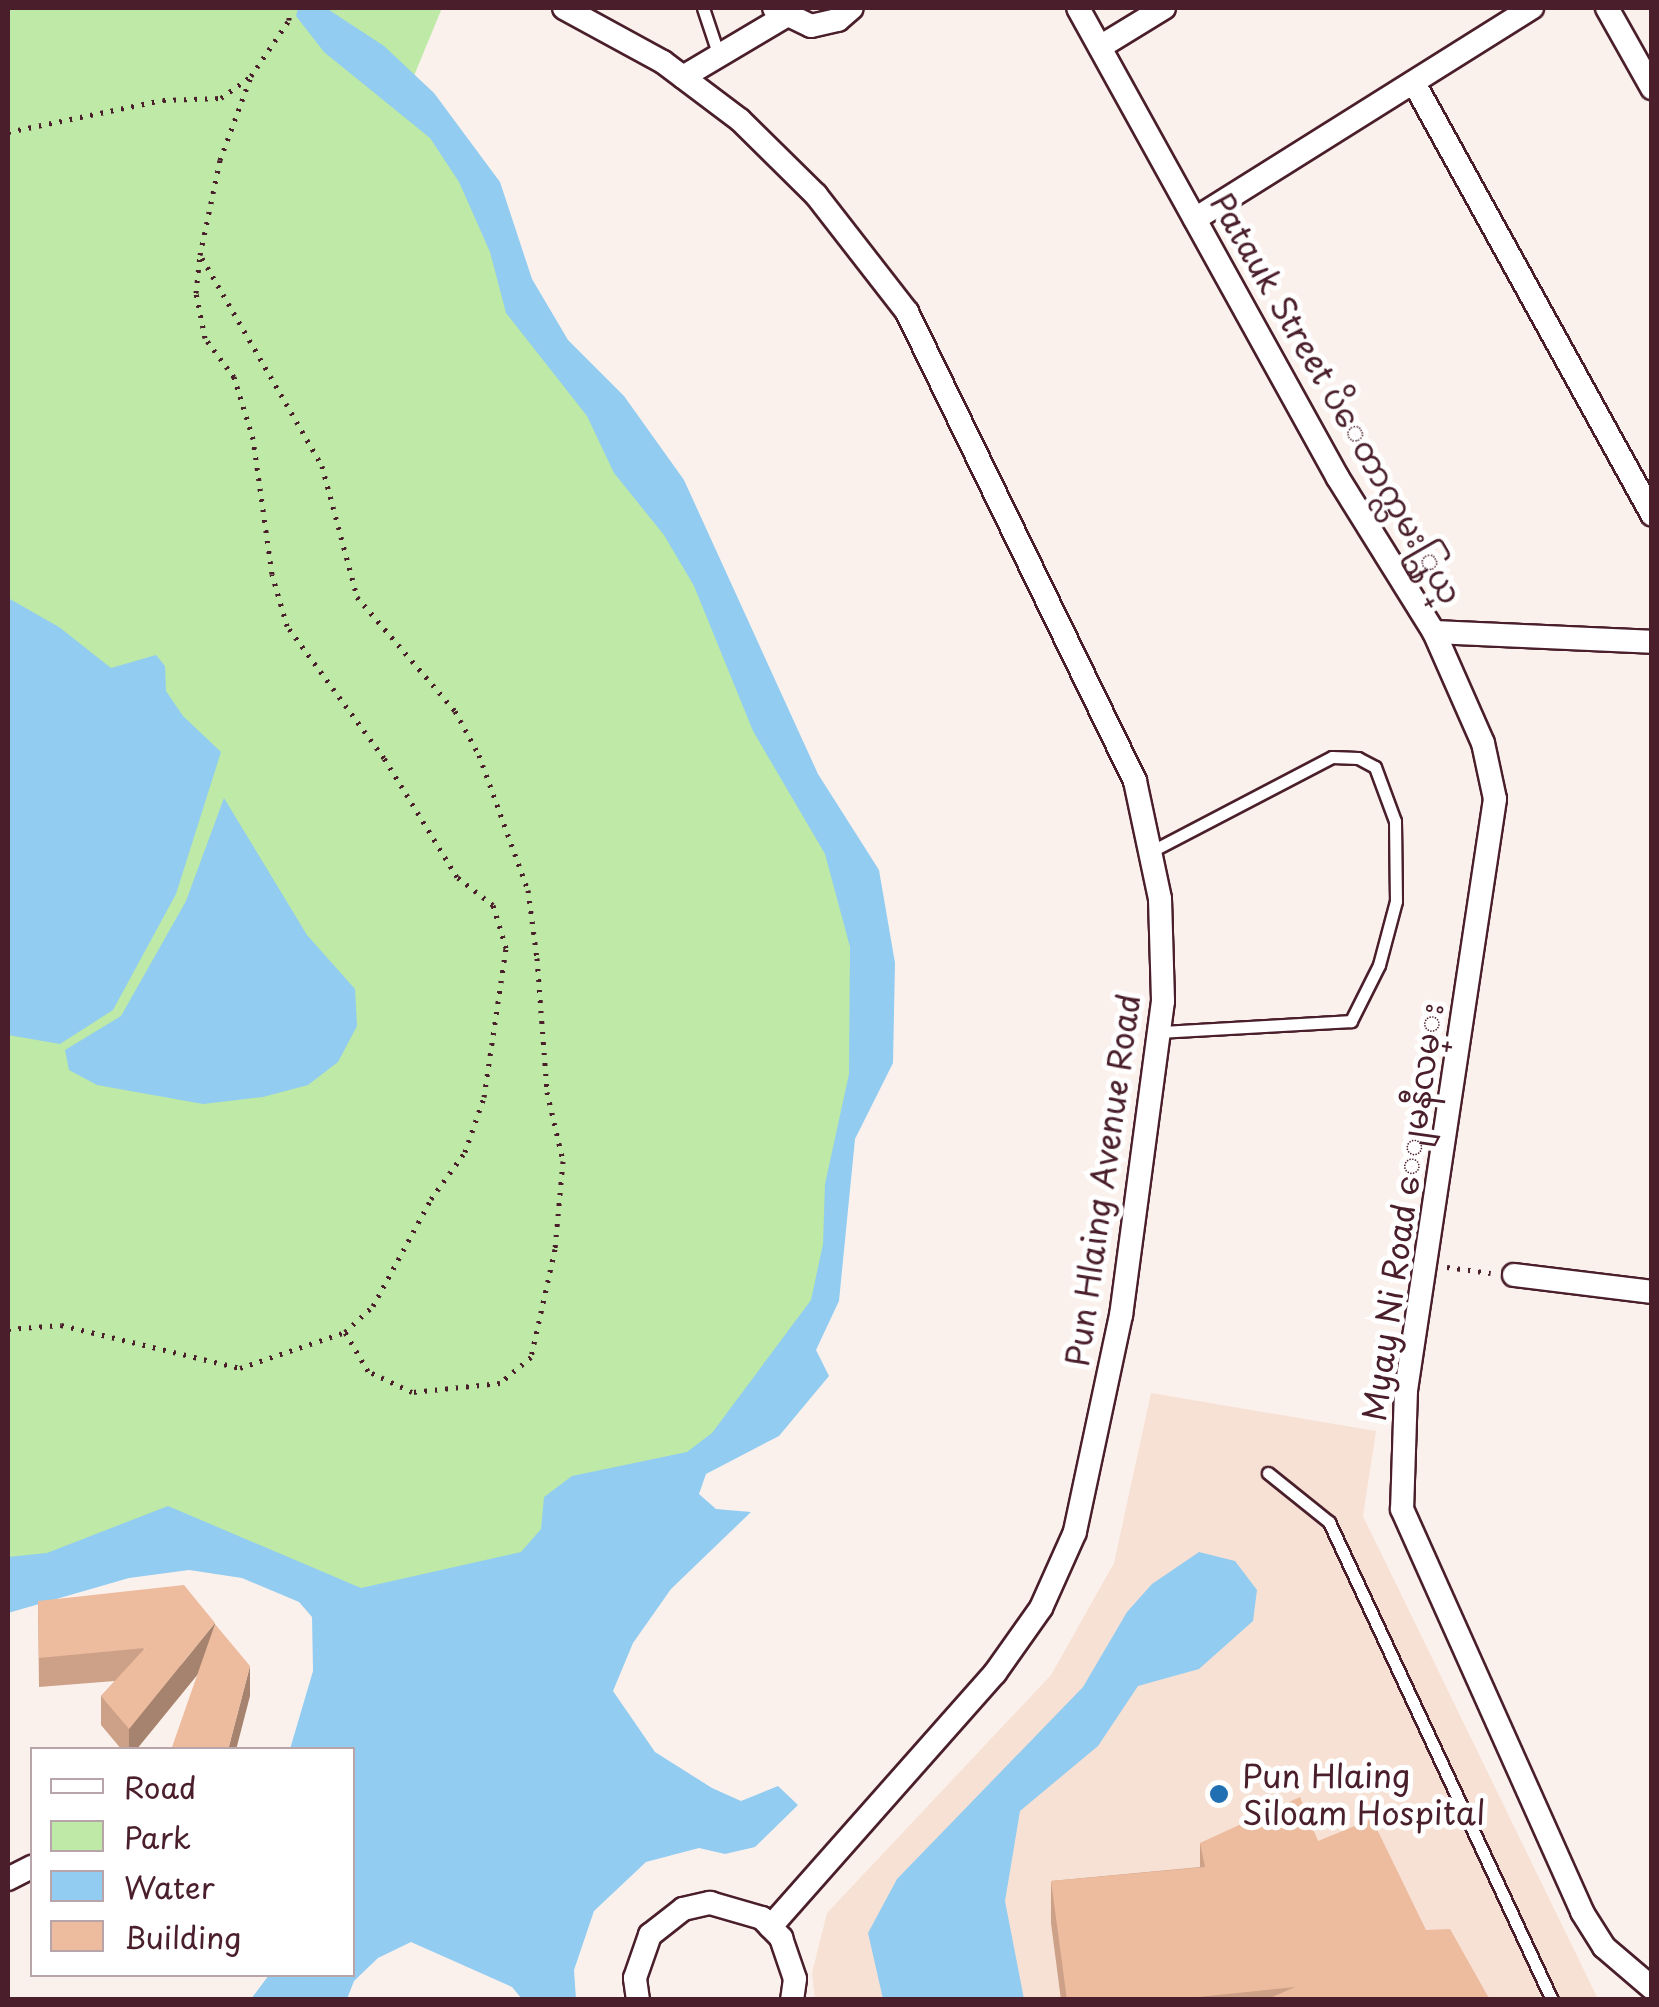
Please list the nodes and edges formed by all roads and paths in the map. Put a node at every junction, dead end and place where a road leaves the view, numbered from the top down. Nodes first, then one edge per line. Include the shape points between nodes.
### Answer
1 (289, 8) edge
2 (564, 8) edge
3 (703, 8) edge
4 (852, 8) edge
5 (1078, 8) edge
6 (1164, 8) edge
7 (1532, 8) edge
8 (1608, 8) edge
9 (779, 12) edge
10 (1100, 47) junction
11 (718, 53) junction
12 (251, 76) junction
13 (684, 77) junction
14 (1414, 83) junction
15 (1652, 88) edge
16 (8, 132) edge
17 (1195, 218) junction
18 (200, 255) junction
19 (1652, 514) edge
20 (1434, 632) junction
21 (1652, 642) edge
22 (1150, 852) junction
23 (1158, 1032) junction
24 (1424, 1264) junction
25 (1514, 1275) joint
26 (1652, 1292) edge
27 (8, 1329) edge
28 (346, 1332) junction
29 (1268, 1473) dead end
30 (770, 1926) junction
31 (1652, 1988) edge
32 (638, 2000) edge
33 (792, 2000) edge
34 (1552, 2000) edge

1 - 12 path via 289,20
2 - 13 street, Pun Hlaing Avenue Road
3 - 11 lane
4 - 9 street via 825,25
5 - 10 street, Patauk Street ပိေတာက္လမး္သြယ္
6 - 10 street
7 - 14 street
8 - 15 street
9 - 11 street
10 - 17 street, Patauk Street ပိေတာက္လမး္သြယ္
11 - 13 street
12 - 16 path via 222,98 163,100
12 - 18 path via 220,160
13 - 22 street, Pun Hlaing Avenue Road via 740,120 816,195 906,312 1136,781
14 - 17 street
14 - 19 street
17 - 20 street, Patauk Street ပိေတာက္လမး္သြယ္ via 1338,478
18 - 28 path via 196,293 205,338 234,377 253,439 272,574 287,626 384,758 457,876 493,905 506,948 484,1098 466,1152 430,1199 373,1306
18 - 28 path via 322,466 356,597 454,711 479,754 528,890 535,941 547,1092 563,1162 554,1250 530,1357 500,1382 412,1392 368,1371
20 - 21 street, Patauk Street ပိေတာက္လမး္သြယ္
20 - 24 street, Myay Ni Road ေျမနီလမ္း via 1483,743 1494,798
22 - 23 street, Pun Hlaing Avenue Road via 1160,899
22 - 23 lane via 1332,757 1375,767 1395,820 1396,901 1379,965 1351,1020
23 - 30 street, Pun Hlaing Avenue Road via 1121,1315 1075,1532 1041,1608 995,1672
24 - 25 path
24 - 31 street, Myay Ni Road ေျမနီလမ္း via 1406,1390 1402,1510 1582,1912 1604,1948
25 - 26 street
27 - 28 path via 62,1325 240,1368
29 - 34 lane via 1329,1522
30 - 32 street via 726,1903 670,1916 641,1951
30 - 33 street via 789,1952

